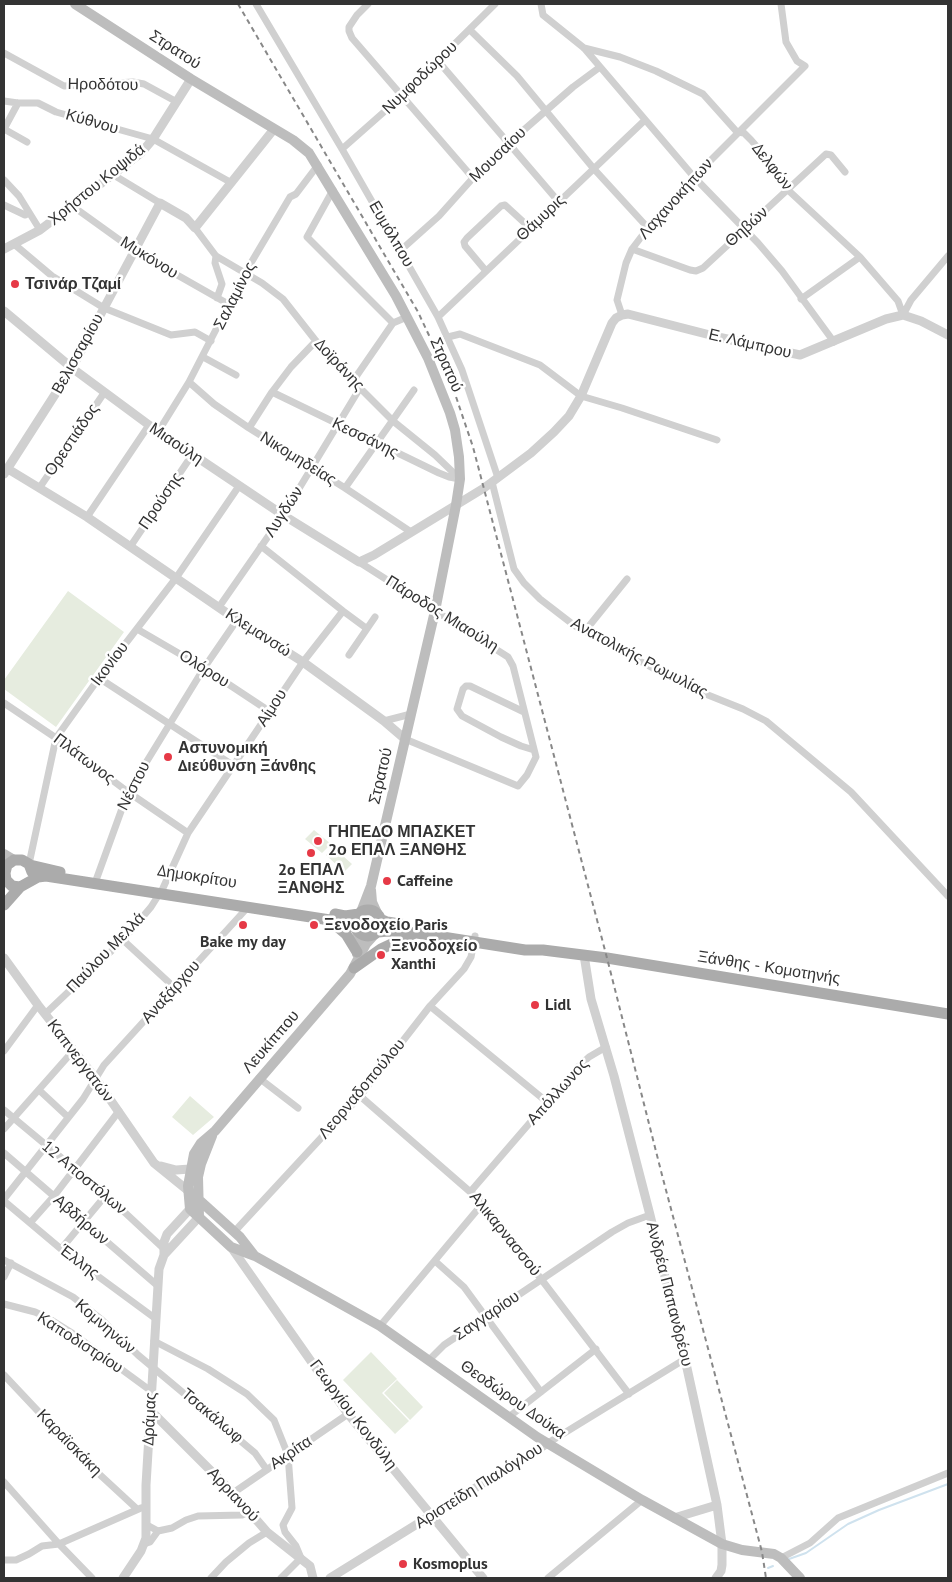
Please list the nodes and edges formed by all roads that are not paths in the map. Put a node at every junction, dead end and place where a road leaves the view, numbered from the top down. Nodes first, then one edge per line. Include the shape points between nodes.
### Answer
1 (75, 4) edge
2 (256, 4) edge
3 (368, 4) edge
4 (496, 4) edge
5 (541, 4) edge
6 (781, 4) edge
7 (470, 30) junction
8 (584, 48) junction
9 (4, 53) edge
10 (438, 62) junction
11 (600, 66) junction
12 (191, 79) junction
13 (402, 96) junction
14 (4, 101) edge
15 (177, 102) junction
16 (18, 104) junction
17 (546, 111) junction
18 (645, 120) junction
19 (274, 128) junction
20 (4, 129) edge
21 (737, 132) junction
22 (153, 139) junction
23 (26, 142) dead end
24 (509, 144) junction
25 (342, 149) junction
26 (318, 165) junction
27 (594, 170) junction
28 (845, 172) dead end
29 (112, 174) junction
30 (694, 177) junction
31 (473, 178) junction
32 (4, 180) edge
33 (230, 182) junction
34 (332, 190) junction
35 (788, 190) junction
36 (558, 201) junction
37 (160, 203) junction
38 (4, 205) edge
39 (71, 205) junction
40 (30, 213) junction
41 (195, 228) junction
42 (530, 228) junction
43 (648, 228) junction
44 (744, 229) junction
45 (40, 230) junction
46 (14, 244) junction
47 (4, 249) edge
48 (632, 249) junction
49 (401, 250) junction
50 (135, 251) junction
51 (216, 256) junction
52 (948, 256) edge
53 (860, 257) junction
54 (486, 271) junction
55 (245, 273) junction
56 (217, 298) junction
57 (801, 299) junction
58 (230, 305) junction
59 (104, 308) junction
60 (4, 311) edge
61 (622, 315) junction
62 (902, 315) junction
63 (407, 317) junction
64 (438, 317) junction
65 (393, 324) junction
66 (948, 335) edge
67 (448, 337) junction
68 (316, 341) junction
69 (211, 342) junction
70 (834, 342) junction
71 (203, 357) junction
72 (72, 368) junction
73 (236, 375) dead end
74 (353, 381) junction
75 (189, 382) junction
76 (360, 388) junction
77 (414, 390) dead end
78 (272, 392) junction
79 (104, 393) junction
80 (581, 396) junction
81 (393, 421) junction
82 (337, 425) junction
83 (149, 426) junction
84 (248, 428) junction
85 (158, 432) junction
86 (717, 440) dead end
87 (377, 443) junction
88 (192, 455) junction
89 (312, 467) junction
90 (5, 470) edge
91 (460, 479) junction
92 (495, 480) junction
93 (239, 486) junction
94 (40, 487) junction
95 (345, 488) junction
96 (456, 505) junction
97 (283, 515) junction
98 (87, 517) junction
99 (411, 532) junction
100 (262, 546) junction
101 (130, 547) junction
102 (359, 562) junction
103 (176, 578) junction
104 (627, 579) dead end
105 (218, 607) junction
106 (435, 611) junction
107 (343, 612) junction
108 (375, 616) dead end
109 (237, 620) junction
110 (366, 628) junction
111 (137, 629) junction
112 (585, 632) junction
113 (349, 655) dead end
114 (303, 662) junction
115 (204, 668) junction
116 (99, 678) junction
117 (4, 703) edge
118 (269, 711) junction
119 (524, 712) junction
120 (411, 714) junction
121 (384, 721) junction
122 (170, 725) junction
123 (56, 738) junction
124 (405, 739) junction
125 (534, 750) junction
126 (234, 766) junction
127 (518, 786) joint
128 (128, 792) junction
129 (188, 833) junction
130 (4, 854) edge
131 (14, 860) junction
132 (29, 865) junction
133 (4, 874) edge
134 (96, 881) junction
135 (25, 885) junction
136 (371, 886) junction
137 (161, 891) junction
138 (948, 896) edge
139 (4, 905) edge
140 (248, 907) junction
141 (360, 913) junction
142 (379, 917) junction
143 (330, 920) junction
144 (356, 929) junction
145 (376, 933) junction
146 (416, 933) junction
147 (474, 939) junction
148 (123, 940) junction
149 (357, 952) junction
150 (584, 955) junction
151 (4, 959) edge
152 (352, 971) junction
153 (175, 988) junction
154 (38, 1005) junction
155 (430, 1006) junction
156 (45, 1014) junction
157 (948, 1014) edge
158 (606, 1047) junction
159 (4, 1051) edge
160 (73, 1051) junction
161 (259, 1078) junction
162 (96, 1079) junction
163 (39, 1090) junction
164 (360, 1096) junction
165 (547, 1102) junction
166 (298, 1108) dead end
167 (4, 1110) edge
168 (119, 1111) junction
169 (68, 1117) junction
170 (13, 1118) junction
171 (4, 1129) edge
172 (215, 1131) junction
173 (45, 1145) junction
174 (4, 1153) edge
175 (154, 1163) junction
176 (190, 1169) junction
177 (74, 1170) junction
178 (25, 1172) junction
179 (188, 1191) junction
180 (470, 1191) junction
181 (106, 1195) junction
182 (54, 1196) junction
183 (198, 1199) junction
184 (4, 1200) edge
185 (483, 1203) junction
186 (190, 1209) junction
187 (650, 1215) junction
188 (199, 1217) junction
189 (84, 1222) junction
190 (30, 1224) junction
191 (234, 1232) junction
192 (231, 1246) junction
193 (61, 1249) junction
194 (164, 1251) junction
195 (255, 1256) junction
196 (7, 1261) edge
197 (435, 1261) junction
198 (4, 1277) edge
199 (542, 1279) junction
200 (158, 1286) junction
201 (4, 1304) edge
202 (486, 1316) junction
203 (156, 1319) junction
204 (380, 1326) junction
205 (154, 1341) junction
206 (596, 1348) junction
207 (685, 1359) junction
208 (429, 1360) junction
209 (153, 1367) junction
210 (4, 1375) edge
211 (151, 1391) junction
212 (541, 1392) junction
213 (629, 1394) junction
214 (150, 1410) junction
215 (348, 1414) junction
216 (510, 1416) junction
217 (548, 1443) junction
218 (288, 1455) junction
219 (267, 1470) junction
220 (948, 1473) edge
221 (4, 1482) edge
222 (233, 1493) junction
223 (642, 1500) junction
224 (717, 1505) junction
225 (142, 1508) junction
226 (248, 1512) junction
227 (432, 1515) junction
228 (674, 1518) junction
229 (147, 1525) junction
230 (158, 1531) junction
231 (267, 1532) junction
232 (59, 1544) junction
233 (144, 1544) junction
234 (722, 1544) junction
235 (301, 1558) junction
236 (781, 1558) junction
237 (4, 1560) edge
238 (92, 1578) edge
239 (123, 1578) edge
240 (211, 1578) edge
241 (281, 1578) edge
242 (313, 1578) edge
243 (330, 1578) edge
244 (483, 1578) edge
245 (548, 1578) edge
246 (716, 1578) edge
247 (800, 1578) edge

1 - 12 main road, Στρατού
2 - 25 street, Ευμόλπου
3 - 13 street via 357,15 349,32
4 - 7 street, Νυμφοδώρου
5 - 8 street via 543,15
6 - 21 street, Λαχανοκήπων via 786,42 797,61 804,66
7 - 10 street, Νυμφοδώρου
7 - 17 street via 517,76
8 - 11 street
8 - 21 street, Δελφών via 620,57 703,94
9 - 15 street, Ηροδότου via 64,86 133,82 144,84
10 - 13 street, Νυμφοδώρου
10 - 24 street
11 - 17 street, Μουσαίου
11 - 18 street
12 - 15 street, Χρήστου Κοψιδά
12 - 19 main road, Στρατού
13 - 25 street, Νυμφοδώρου
13 - 31 street
14 - 16 street, Κύθνου
15 - 22 street, Χρήστου Κοψιδά
16 - 20 street
16 - 22 street, Κύθνου via 38,103 56,112
17 - 24 street, Μουσαίου
17 - 27 street
18 - 27 street, Θάμυρις
18 - 30 street
19 - 26 main road, Στρατού via 300,144
19 - 33 street
20 - 23 street
21 - 30 street, Λαχανοκήπων
21 - 35 street, Δελφών via 744,133 766,157
22 - 29 street, Χρήστου Κοψιδά via 141,153
22 - 33 street, Κύθνου
24 - 31 street, Μουσαίου
24 - 36 street
25 - 49 street, Ευμόλπου
26 - 34 main road, Στρατού
26 - 55 street, Σαλαμίνος via 296,194 290,197
27 - 36 street, Θάμυρις
27 - 43 street
28 - 35 street, Θηβών via 826,154
29 - 37 street, Δοϊράνης
29 - 39 street, Χρήστου Κοψιδά
30 - 43 street, Λαχανοκήπων
30 - 44 street
31 - 49 street, Μουσαίου via 439,216
32 - 40 street
33 - 41 street
34 - 63 main road, Στρατού
34 - 65 street via 306,237
35 - 44 street, Θηβών
35 - 53 street, Δελφών
36 - 42 street, Θάμυρις
37 - 41 street, Δοϊράνης via 186,218
37 - 50 street, Βελισσαρίου
38 - 40 street via 25,215
39 - 45 street, Χρήστου Κοψιδά
39 - 50 street, Μυκόνου
40 - 45 street
41 - 51 street, Δοϊράνης
42 - 54 street, Θάμυρις
42 - 54 street via 505,204 467,238 465,246
43 - 48 street, Λαχανοκήπων
44 - 48 street, Θηβών via 696,271
44 - 57 street via 782,271
45 - 46 street, Χρήστου Κοψιδά
46 - 47 street, Χρήστου Κοψιδά
46 - 59 street via 52,276
48 - 61 street, Λαχανοκήπων via 617,300
49 - 64 street, Ευμόλπου
50 - 56 street, Μυκόνου
50 - 59 street, Βελισσαρίου
51 - 55 street, Δοϊράνης
51 - 56 street, Δοϊράνης via 222,284
52 - 62 street via 910,300
53 - 57 street
53 - 62 street, Δελφών via 898,301
54 - 64 street, Θάμυρις
55 - 58 street, Σαλαμίνος
55 - 68 street, Δοϊράνης via 283,299
56 - 58 street, Μυκόνου
57 - 70 street
58 - 69 street, Σαλαμίνος
59 - 69 street via 171,335 195,332
59 - 72 street, Βελισσαρίου
60 - 72 street, Μιαούλη
61 - 70 street, Ε. Λάμπρου via 800,355
61 - 80 street via 612,323
62 - 66 street via 921,320
62 - 70 street, Ε. Λάμπρου
63 - 65 street
63 - 91 main road, Στρατού via 450,413
64 - 67 street, Ευμόλπου
65 - 74 street
67 - 80 street via 460,334 540,365
67 - 92 street, Ευμόλπου via 462,370
68 - 74 street, Δοϊράνης
68 - 78 street
69 - 71 street, Σαλαμίνος
71 - 73 street
71 - 75 street, Σαλαμίνος
72 - 79 street, Μιαούλη
72 - 90 street, Βελισσαρίου
74 - 76 street, Δοϊράνης
75 - 84 street, Νικομηδείας
75 - 85 street, Σαλαμίνος
76 - 81 street, Δοϊράνης
76 - 82 street, Λυγδών
77 - 81 street
78 - 82 street, Κεσσάνης
78 - 84 street
79 - 83 street, Μιαούλη
79 - 94 street, Ορεστιάδος
80 - 86 street
80 - 92 street via 554,432
81 - 87 street
81 - 91 street, Δοϊράνης
82 - 87 street, Κεσσάνης
82 - 89 street, Λυγδών
83 - 85 street, Μιαούλη
83 - 98 street
84 - 89 street, Νικομηδείας
85 - 88 street, Μιαούλη
87 - 91 street, Κεσσάνης via 439,473
87 - 95 street
88 - 93 street, Μιαούλη
88 - 101 street, Προύσης
89 - 95 street, Νικομηδείας
89 - 97 street, Λυγδών
90 - 94 street, Κλεμανσώ
91 - 96 main road, Στρατού
92 - 96 street
92 - 112 street, Ανατολικής Ρωμυλίας via 514,569 540,599
93 - 97 street, Μιαούλη
93 - 103 street, Ικονίου
94 - 98 street, Κλεμανσώ
95 - 99 street, Νικομηδείας
96 - 99 street
96 - 106 main road, Στρατού
97 - 100 street, Λυγδών
97 - 102 street, Μιαούλη
98 - 101 street, Κλεμανσώ
99 - 102 street
100 - 105 street, Λυγδών
100 - 107 street
101 - 103 street, Κλεμανσώ
102 - 106 street, Πάροδος Μιαούλη
103 - 105 street, Κλεμανσώ
103 - 111 street, Ικονίου
104 - 112 street
105 - 109 street, Κλεμανσώ
106 - 119 street, Πάροδος Μιαούλη via 508,657
106 - 120 main road, Στρατού
107 - 110 street
107 - 114 street, Αίμου
108 - 110 street
109 - 114 street, Κλεμανσώ
109 - 115 street, Νέστου
110 - 113 street
111 - 115 street, Ολόρου
111 - 116 street, Ικονίου
112 - 138 street, Ανατολικής Ρωμυλίας via 688,687 766,721 851,792
114 - 118 street, Αίμου
114 - 121 street, Κλεμανσώ
115 - 118 street, Ολόρου
115 - 122 street, Νέστου
116 - 122 street
116 - 123 street, Ικονίου
117 - 123 street, Πλάτωνος
118 - 126 street, Αίμου
119 - 125 street, Πάροδος Μιαούλη
119 - 125 street via 470,686 463,689 457,709 462,716 500,738
120 - 121 street
120 - 124 main road, Στρατού
121 - 124 street, Κλεμανσώ
122 - 126 street
122 - 128 street, Νέστου
123 - 128 street, Πλάτωνος
123 - 132 street, Ικονίου
124 - 127 street, Κλεμανσώ
124 - 136 main road, Στρατού
125 - 127 street, Πάροδος Μιαούλη via 535,759
126 - 129 street, Αίμου
128 - 129 street, Πλάτωνος
128 - 134 street, Νέστου
129 - 137 street, Αίμου
130 - 131 main road
131 - 132 main road via 22,860
131 - 133 main road via 7,865
132 - 134 main road, Δημοκρίτου
132 - 135 main road via 32,874
133 - 135 main road via 12,886
134 - 135 main road, Δημοκρίτου via 46,876
134 - 137 main road, Δημοκρίτου
135 - 139 main road
136 - 141 main road, Στρατού
136 - 142 main road, Στρατού via 372,902
137 - 140 main road, Δημοκρίτου
137 - 141 main road, Δημοκρίτου via 345,916
137 - 148 street, Παύλου Μελλά
140 - 143 main road, Δημοκρίτου
140 - 153 street, Αναξάρχου
141 - 142 main road via 370,910
141 - 144 main road via 355,921
142 - 145 main road via 381,923
142 - 147 main road via 392,923
143 - 144 main road, Δημοκρίτου via 347,923
143 - 149 main road via 346,934
144 - 145 main road via 367,936
144 - 149 main road, Λευκίππου
145 - 146 main road
145 - 152 main road, Λευκίππου via 366,944
146 - 147 main road
146 - 152 main road via 381,949
147 - 150 main road via 525,950
147 - 155 street, Λεορναδοπούλου via 471,957 464,968
148 - 153 street
148 - 156 street, Παύλου Μελλά
149 - 152 main road, Λευκίππου
150 - 157 main road, Ξάνθης - Κομοτηνής
150 - 158 street, Απόλλωνος
151 - 154 street, Καπνεργατών
152 - 161 main road, Λευκίππου
153 - 162 street, Αναξάρχου via 104,1065
154 - 156 street, Καπνεργατών
154 - 159 street
155 - 164 street, Λεορναδοπούλου
155 - 165 street
156 - 160 street, Καπνεργατών
158 - 165 street, Απόλλωνος via 583,1062
158 - 187 street, Ανδρέα Παπανδρέου
160 - 162 street, Καπνεργατών
160 - 163 street
161 - 166 street
161 - 172 main road, Λευκίππου
162 - 168 street, Καπνεργατών
162 - 169 street, Αναξάρχου
163 - 169 street
163 - 170 street
164 - 180 street, Αλικαρνασσού
164 - 191 street, Λεορναδοπούλου
165 - 180 street, Απόλλωνος
167 - 170 street, 12 Αποστόλων
168 - 175 street, Καπνεργατών
168 - 177 street
169 - 173 street, Αναξάρχου
170 - 171 street
170 - 173 street, 12 Αποστόλων
172 - 176 main road, Λευκίππου via 201,1143
172 - 183 main road, Λευκίππου via 201,1164
173 - 177 street, 12 Αποστόλων
173 - 178 street, Αναξάρχου
174 - 178 street, Αβδήρων
175 - 176 street via 169,1169
175 - 179 street, Καπνεργατών
176 - 179 main road, Λευκίππου
177 - 181 street, 12 Αποστόλων
177 - 182 street
178 - 182 street, Αβδήρων
178 - 184 street, Αναξάρχου
179 - 183 street, Καπνεργατών
179 - 186 main road, Λευκίππου
180 - 185 street, Αλικαρνασσού
181 - 189 street
181 - 194 street, 12 Αποστόλων
182 - 189 street, Αβδήρων
182 - 190 street
183 - 188 main road, Λευκίππου
183 - 191 main road, Θεοδώρου Δούκα
184 - 190 street, Έλλης
185 - 197 street
185 - 199 street, Αλικαρνασσού
186 - 188 main road, Θεοδώρου Δούκα
186 - 194 street, Δράμας via 167,1234
187 - 199 street, Σαγγαρίου via 628,1223
187 - 207 street, Ανδρέα Παπανδρέου
188 - 192 main road, Θεοδώρου Δούκα
188 - 194 street, Δράμας
189 - 193 street
189 - 200 street, Αβδήρων
190 - 193 street, Έλλης
191 - 195 main road, Θεοδώρου Δούκα
192 - 195 main road, Θεοδώρου Δούκα
192 - 215 street, Γεωργίου Κονδύλη
193 - 203 street, Έλλης
194 - 200 street, Δράμας
195 - 204 main road, Θεοδώρου Δούκα
196 - 198 street
196 - 209 street, Κομνηνών via 73,1297
197 - 202 street via 464,1287
197 - 204 street
199 - 202 street, Σαγγαρίου
199 - 206 street, Αλικαρνασσού
200 - 203 street, Δράμας
201 - 211 street, Καποδιστρίου via 48,1318
202 - 208 street, Σαγγαρίου via 444,1345
202 - 212 street
203 - 205 street, Δράμας
204 - 208 main road, Θεοδώρου Δούκα
205 - 209 street, Δράμας
205 - 218 street via 247,1394 274,1420
206 - 212 street
206 - 213 street, Αλικαρνασσού
207 - 213 street, Αριστείδη Πιαλόγλου
207 - 224 street, Ανδρέα Παπανδρέου
208 - 216 main road, Θεοδώρου Δούκα
209 - 211 street, Δράμας
209 - 219 street, Τσακάλωφ via 255,1453
210 - 225 street, Καραϊσκάκη via 84,1460
211 - 214 street, Δράμας
212 - 216 street
213 - 217 street, Αριστείδη Πιαλόγλου
214 - 222 street, Αρριανού
214 - 225 street, Δράμας
215 - 218 street, Ακρίτα
215 - 227 street, Γεωργίου Κονδύλη
216 - 217 main road, Θεοδώρου Δούκα
217 - 223 main road, Θεοδώρου Δούκα
217 - 227 street, Αριστείδη Πιαλόγλου
218 - 219 street, Ακρίτα
218 - 235 street via 292,1508 283,1525
219 - 222 street, Ακρίτα
220 - 236 street via 838,1518 810,1543
221 - 232 street
222 - 226 street, Αρριανού
223 - 228 main road, Θεοδώρου Δούκα
223 - 245 street
224 - 228 street
224 - 234 street, Ανδρέα Παπανδρέου
225 - 229 street, Δράμας
225 - 232 street
226 - 230 street via 242,1515 198,1516
226 - 231 street, Αρριανού
227 - 243 street, Αριστείδη Πιαλόγλου
227 - 244 street, Γεωργίου Κονδύλη
228 - 234 main road, Θεοδώρου Δούκα
229 - 230 street
229 - 233 street, Δράμας
230 - 233 street via 150,1542
231 - 235 street, Αρριανού
231 - 240 street via 249,1543
232 - 237 street via 42,1546 16,1560
232 - 238 street
233 - 239 street, Δράμας
234 - 236 main road, Θεοδώρου Δούκα via 742,1550 769,1552
234 - 246 street, Ανδρέα Παπανδρέου via 722,1569
235 - 241 street
235 - 242 street, Αρριανού via 310,1566
236 - 247 main road

